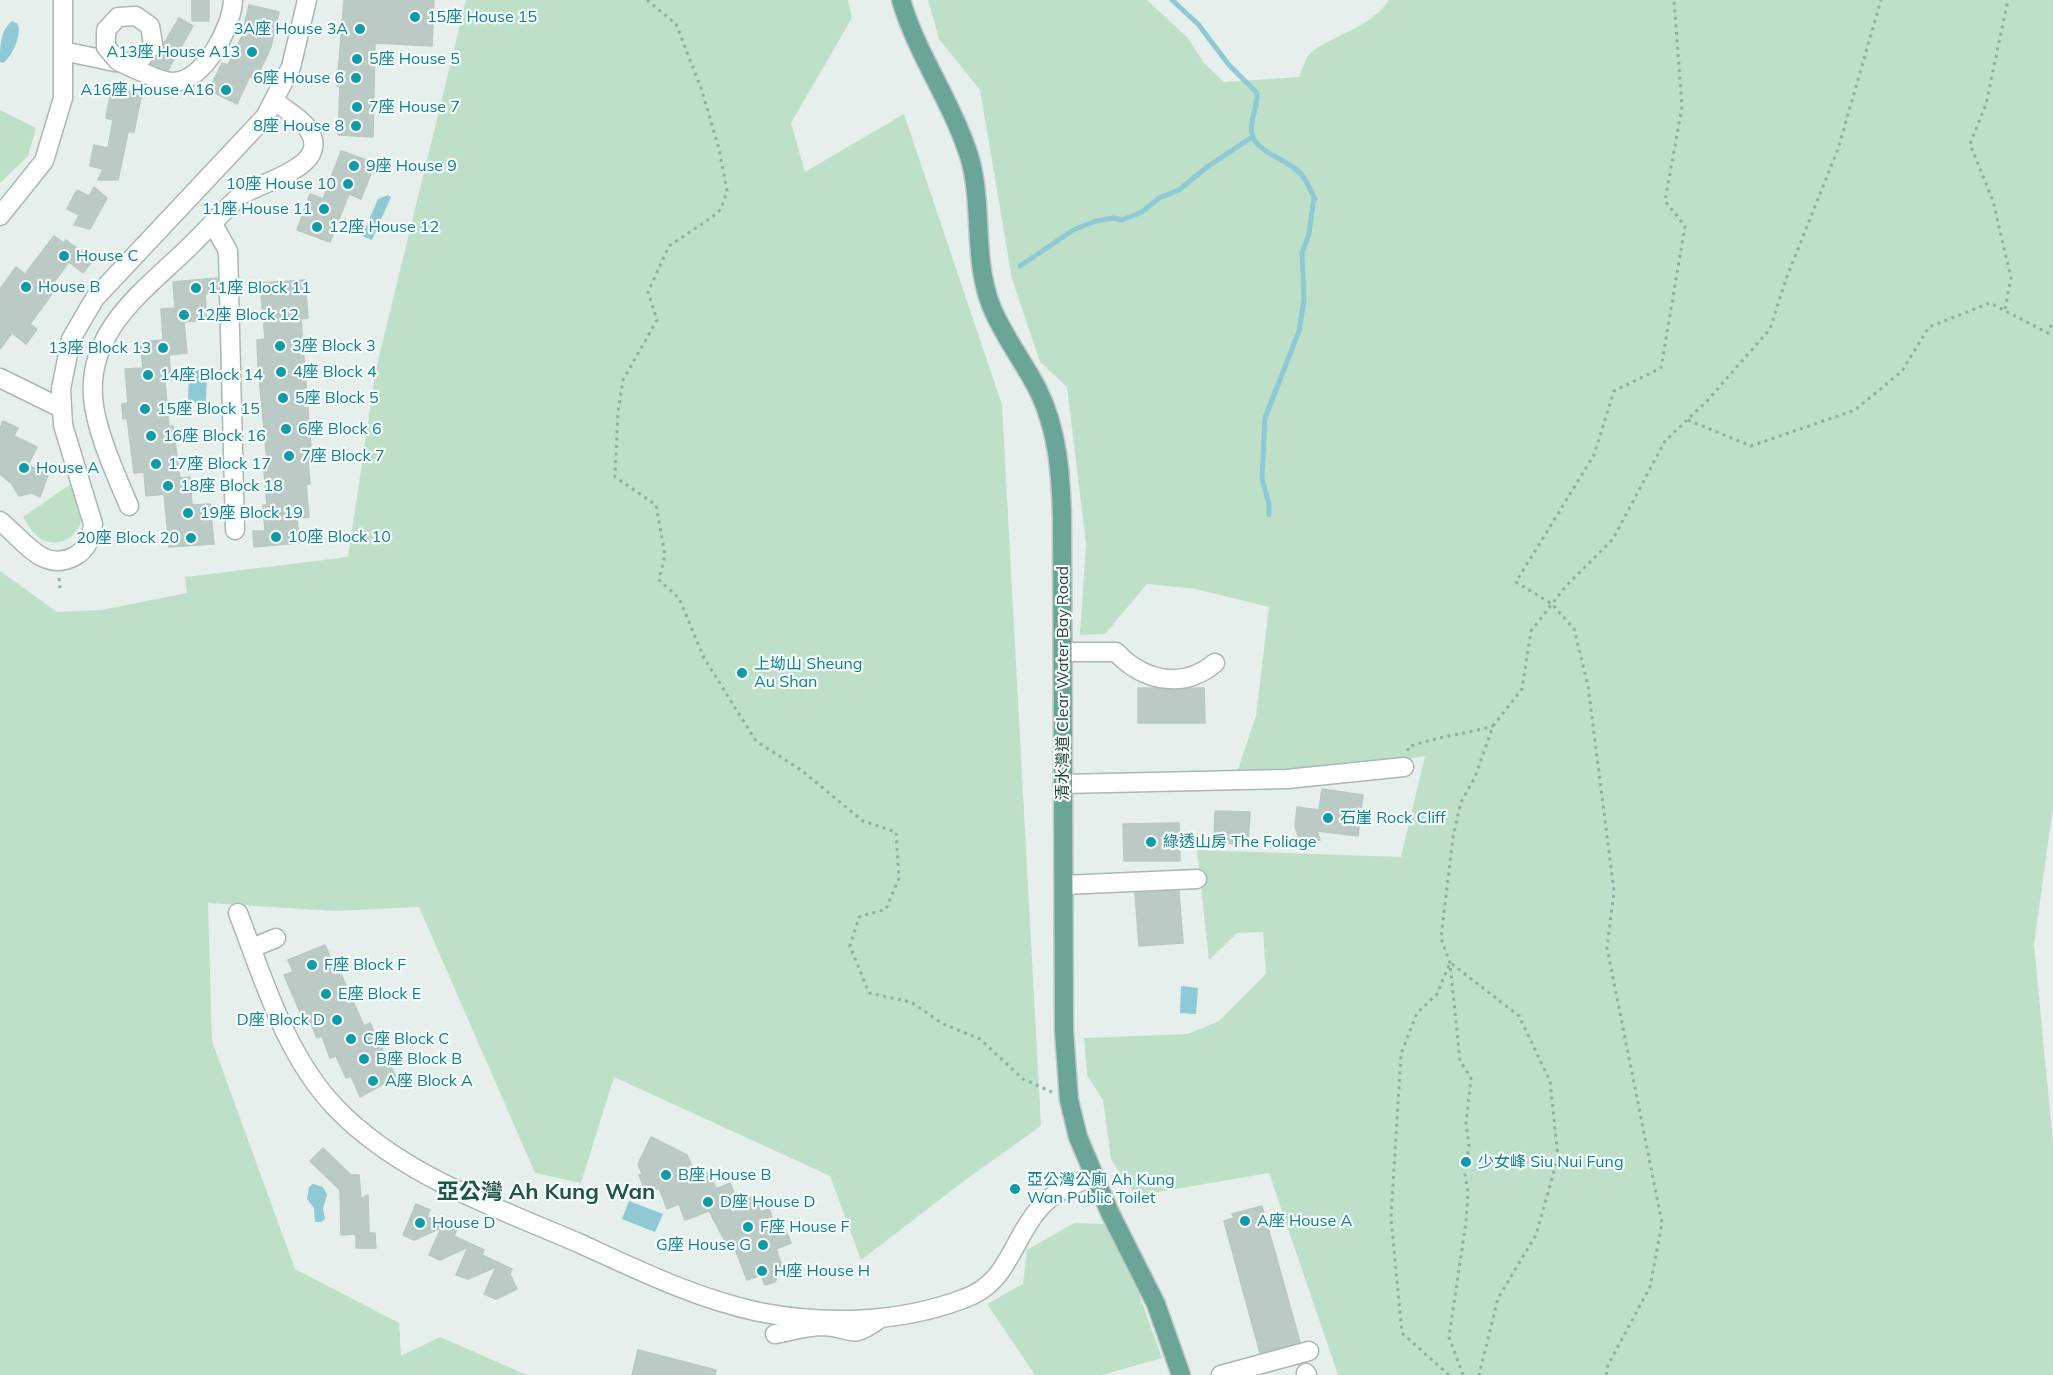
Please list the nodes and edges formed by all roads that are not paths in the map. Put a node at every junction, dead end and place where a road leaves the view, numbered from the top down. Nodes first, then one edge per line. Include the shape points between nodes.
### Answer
1 (63, 0) edge
2 (233, 0) edge
3 (307, 0) edge
4 (901, 0) edge
5 (63, 51) junction
6 (275, 101) junction
7 (0, 216) edge
8 (213, 224) junction
9 (0, 378) edge
10 (61, 408) junction
11 (129, 506) dead end
12 (0, 521) edge
13 (235, 530) dead end
14 (1063, 652) junction
15 (1215, 663) dead end
16 (1404, 767) road end
17 (1063, 784) junction
18 (1197, 879) dead end
19 (1064, 885) junction
20 (238, 913) dead end
21 (276, 938) dead end
22 (252, 948) junction
23 (1093, 1176) junction
24 (882, 1318) junction
25 (776, 1334) dead end
26 (1310, 1351) dead end
27 (1181, 1375) edge
28 (1221, 1375) edge

1 - 5 street
2 - 5 street via 227,30 191,78 171,82 137,63
3 - 6 street via 291,67
4 - 14 main road, 清水灣道 Clear Water Bay Road via 969,158 977,194 980,264 989,300 1005,336 1040,394 1053,432 1062,493
5 - 7 street via 63,98 44,161
6 - 8 street via 305,125 312,146 309,156 294,172 250,189
6 - 10 street via 252,132 85,311 66,355
8 - 11 street via 125,308 106,334 94,366 93,399 109,457
8 - 13 street via 228,251
9 - 10 street
10 - 12 street via 67,443 93,524 92,535 86,546 68,560 44,559
14 - 15 street via 1116,652 1130,667 1169,679 1201,675
14 - 17 main road, 清水灣道 Clear Water Bay Road
16 - 17 street via 1287,779
17 - 19 main road, 清水灣道 Clear Water Bay Road
18 - 19 street
19 - 23 main road, 清水灣道 Clear Water Bay Road via 1067,1083 1078,1137
20 - 22 street
21 - 22 street
22 - 24 street via 286,1034 323,1093 369,1138 413,1168 657,1278 720,1302 800,1317
23 - 24 street via 1045,1202 1003,1271 985,1289 950,1304
23 - 27 main road, 清水灣道 Clear Water Bay Road via 1156,1304
24 - 25 street via 864,1331 848,1333 827,1326
26 - 28 street

